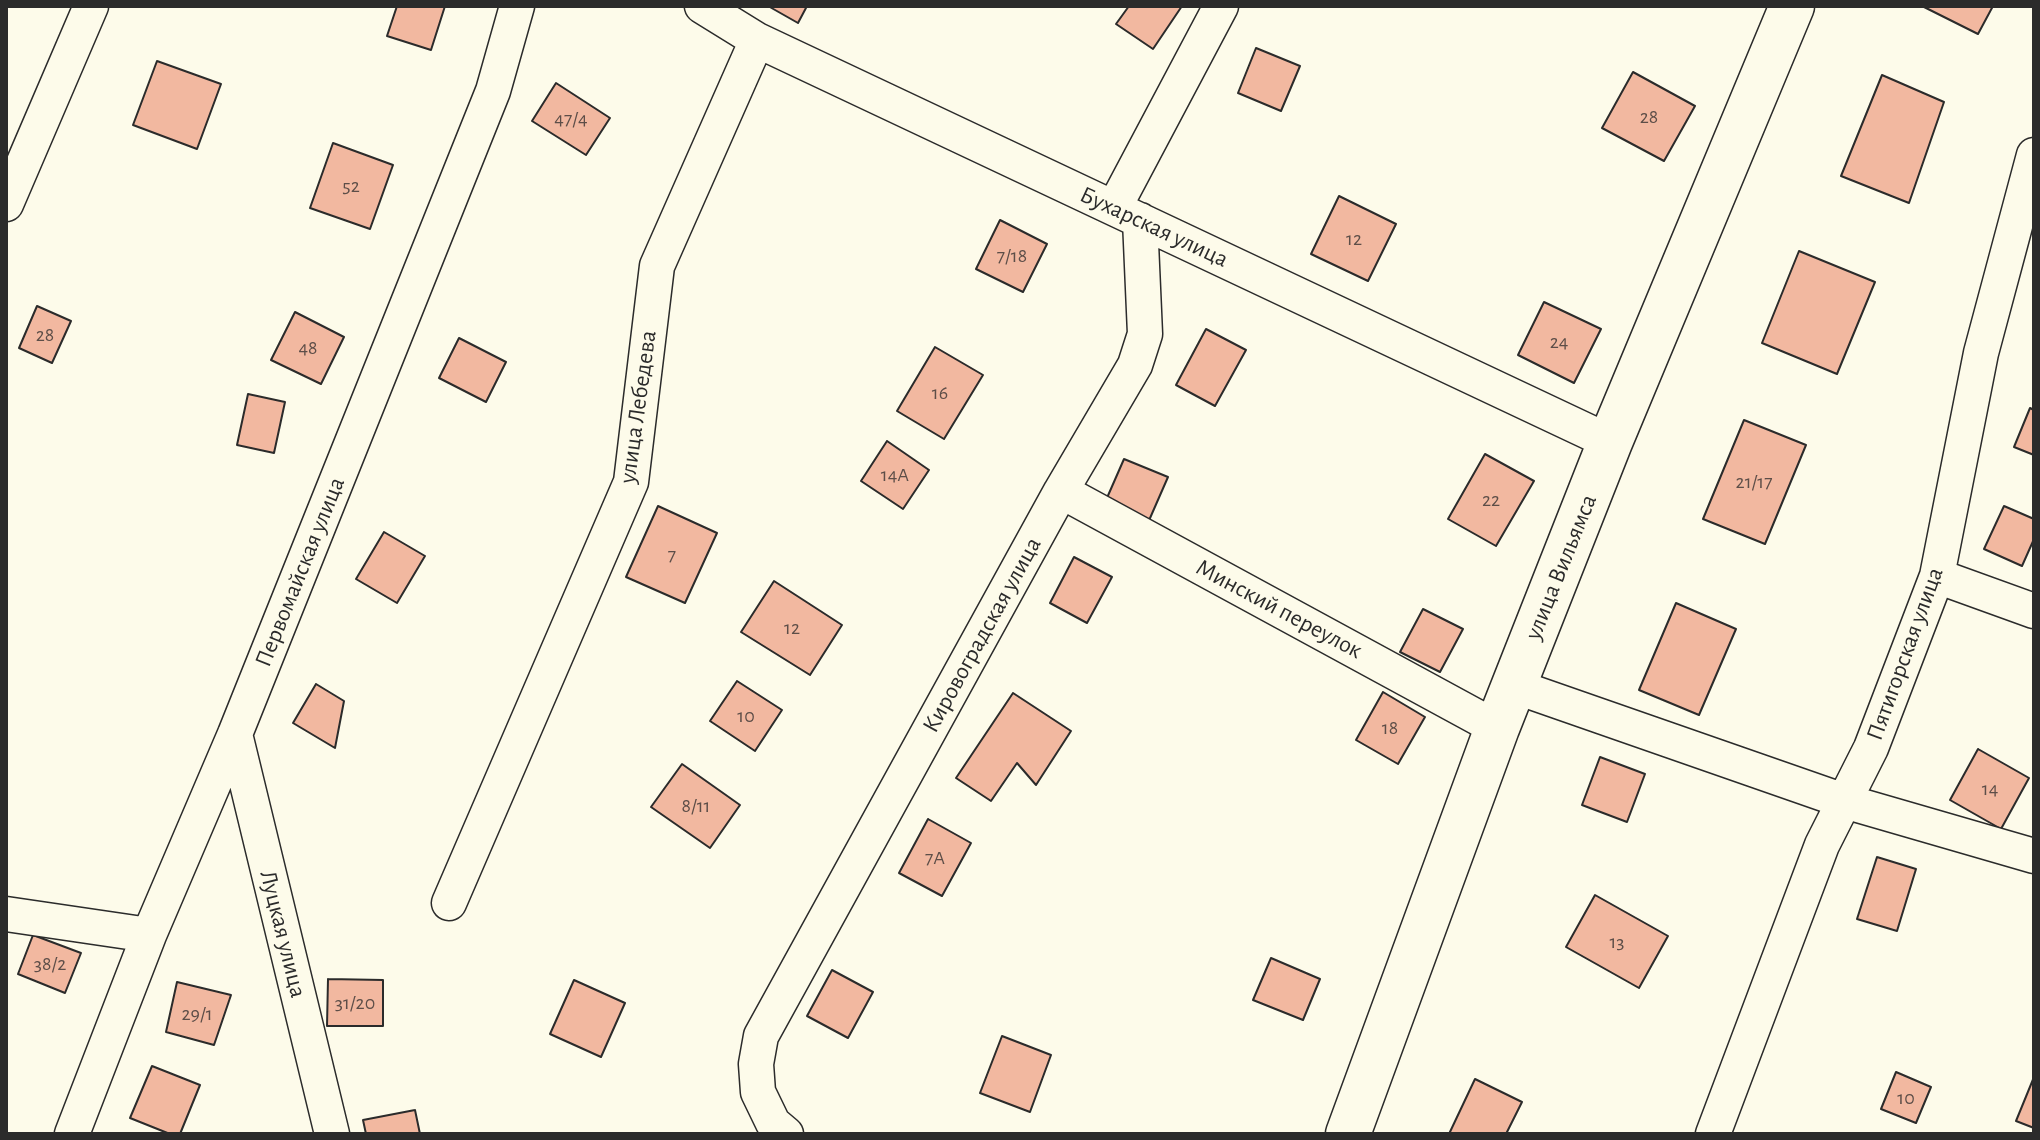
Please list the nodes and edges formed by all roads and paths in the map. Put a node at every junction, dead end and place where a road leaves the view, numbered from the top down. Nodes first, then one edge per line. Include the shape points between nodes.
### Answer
1 (91, 6) edge
2 (517, 6) edge
3 (702, 6) edge
4 (1221, 6) edge
5 (1792, 6) edge
6 (757, 40) junction
7 (2034, 155) edge
8 (6, 204) edge
9 (1127, 214) junction
10 (1610, 442) junction
11 (1061, 491) junction
12 (1937, 576) junction
13 (2034, 611) edge
14 (1514, 686) junction
15 (1497, 728) junction
16 (235, 734) junction
17 (1844, 801) junction
18 (2034, 856) edge
19 (449, 903) dead end
20 (6, 914) edge
21 (149, 935) junction
22 (72, 1134) edge
23 (332, 1134) edge
24 (786, 1134) edge
25 (1348, 1134) edge
26 (1713, 1134) edge

1 - 8 street
2 - 16 street, Первомайская улица via 493,91
3 - 6 street, Бухарская улица
4 - 9 street
5 - 10 main road, улица Вильямса
6 - 9 street, Бухарская улица
6 - 19 street, улица Лебедева via 657,266 631,482
7 - 12 street, Пятигорская улица via 1981,353
9 - 10 street, Бухарская улица
9 - 11 street, Кировоградская улица via 1145,334 1135,365
10 - 14 main road, улица Вильямса
11 - 15 street, Минский переулок
11 - 24 street, Кировоградская улица via 761,1036 758,1092 773,1123
12 - 13 street
12 - 17 street, Пятигорская улица via 1871,748
14 - 15 main road, улица Вильямса
14 - 17 street
15 - 25 main road, улица Вильямса
16 - 21 street, Первомайская улица
16 - 23 street, Луцкая улица
17 - 18 street
17 - 26 street, Пятигорская улица via 1822,845
20 - 21 street
21 - 22 street, Первомайская улица

